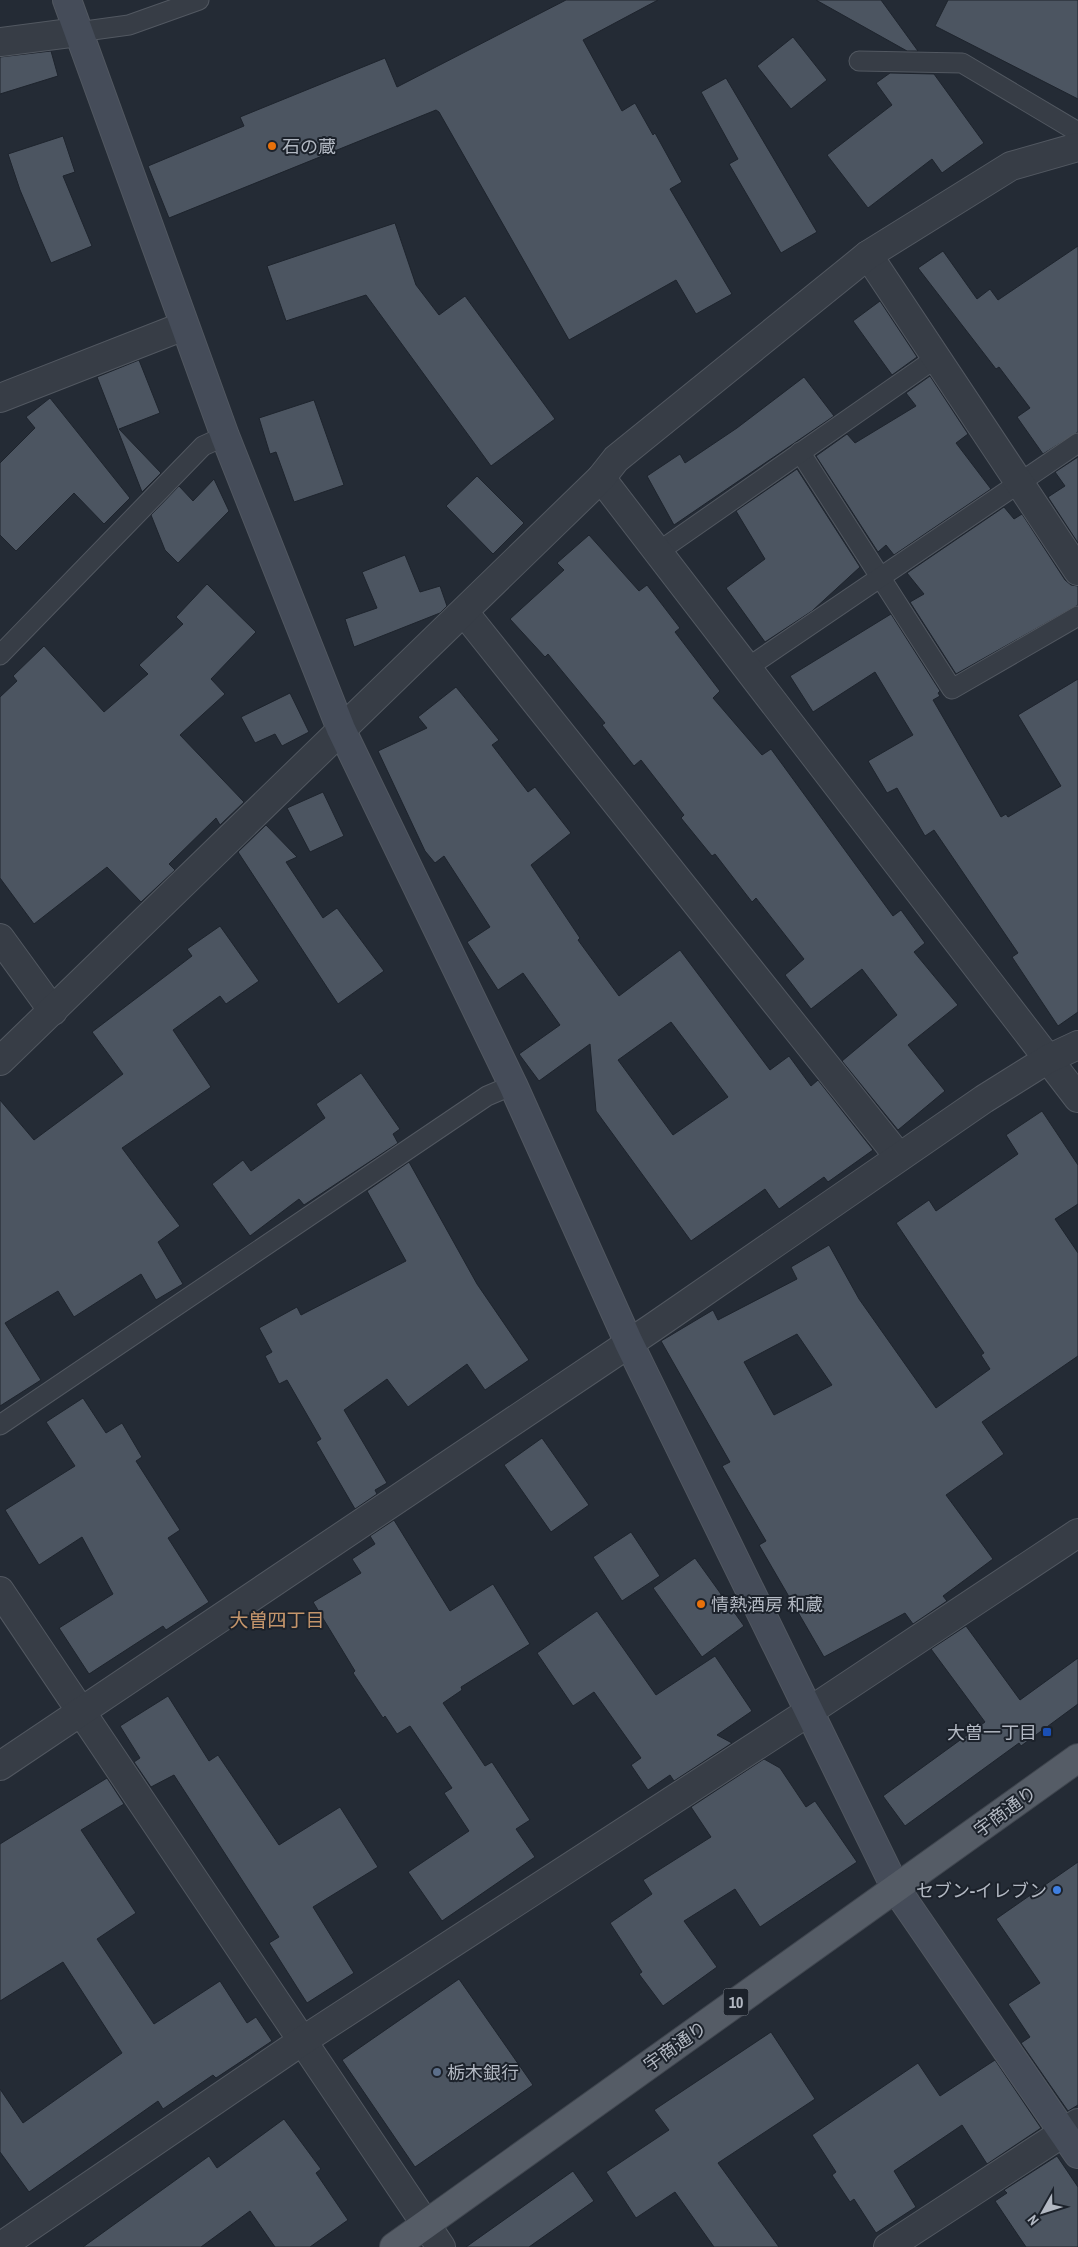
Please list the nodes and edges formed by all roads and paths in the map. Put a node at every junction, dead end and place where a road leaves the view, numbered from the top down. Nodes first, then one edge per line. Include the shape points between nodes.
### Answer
1 (200, 0) edge
2 (72, 15) edge
3 (0, 42) edge
4 (859, 61) dead end
5 (1078, 132) edge
6 (1078, 147) edge
7 (868, 255) junction
8 (184, 326) junction
9 (936, 358) junction
10 (0, 398) edge
11 (225, 436) junction
12 (1078, 443) edge
13 (800, 452) junction
14 (601, 478) junction
15 (1020, 483) junction
16 (658, 552) junction
17 (1078, 571) edge
18 (881, 577) junction
19 (464, 612) junction
20 (1078, 616) edge
21 (0, 655) edge
22 (747, 668) junction
23 (341, 729) junction
24 (0, 938) edge
25 (53, 1011) junction
26 (1078, 1045) edge
27 (1048, 1059) junction
28 (0, 1061) edge
29 (513, 1085) junction
30 (1078, 1098) edge
31 (900, 1156) junction
32 (629, 1343) junction
33 (0, 1425) edge
34 (1078, 1533) edge
35 (0, 1591) edge
36 (810, 1711) junction
37 (81, 1712) junction
38 (1078, 1758) edge
39 (0, 1766) edge
40 (896, 1889) junction
41 (302, 2041) junction
42 (1073, 2137) edge
43 (426, 2225) junction
44 (0, 2247) edge
45 (394, 2247) edge
46 (441, 2247) edge
47 (888, 2247) edge

1 - 2 lane via 129,25
2 - 3 street
2 - 8 street
4 - 5 lane via 962,63
6 - 7 street via 1011,166
7 - 9 street
7 - 14 street via 616,460
8 - 10 street
8 - 11 street
9 - 13 lane
9 - 15 street
11 - 21 lane via 202,446
11 - 23 street
12 - 15 lane
13 - 16 lane
13 - 18 lane
14 - 16 street
14 - 19 street
15 - 17 street
15 - 18 lane
16 - 22 street
18 - 20 lane via 952,689
18 - 22 lane
19 - 23 street
19 - 31 street
22 - 27 street
23 - 25 street
23 - 29 street
24 - 25 street
25 - 28 street
26 - 27 street
27 - 30 street
27 - 31 street
29 - 32 street
29 - 33 lane via 487,1096
31 - 32 street
32 - 36 street
32 - 37 street
34 - 36 street
35 - 37 street
36 - 40 street
36 - 41 street
37 - 39 street
37 - 41 street
38 - 40 main road, 宇商通り / 10
40 - 42 street
40 - 43 main road, 宇商通り / 10
41 - 43 street
41 - 44 street
42 - 47 street
43 - 45 main road, 宇商通り / 10
43 - 46 street

